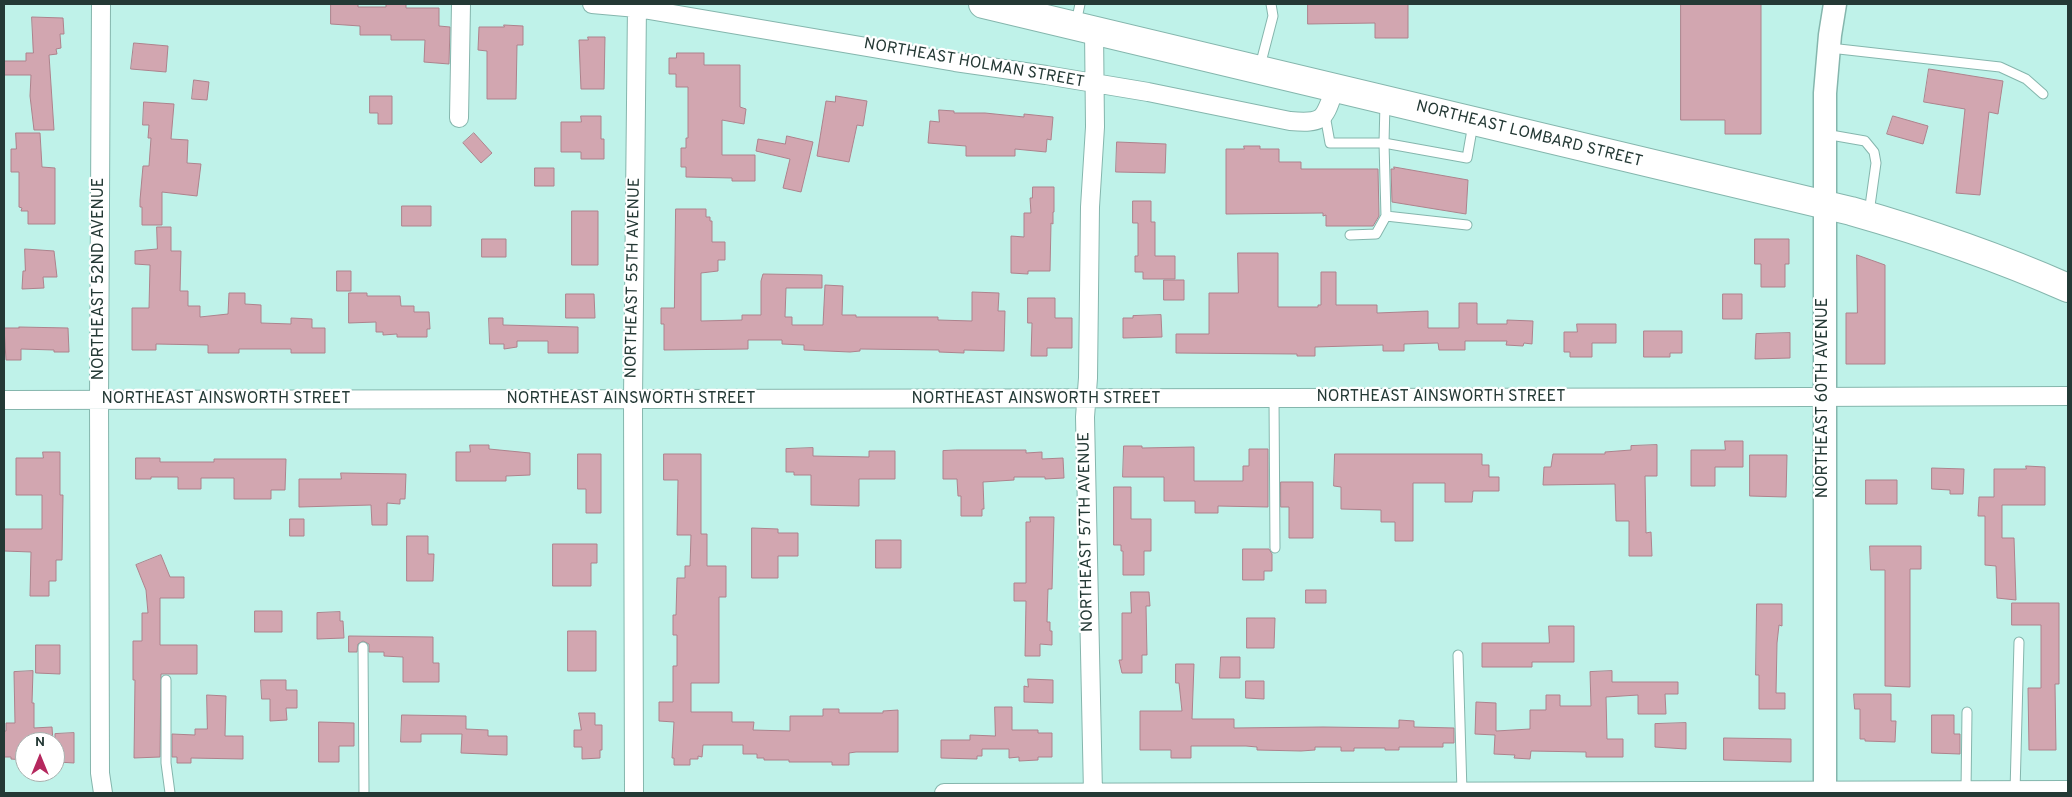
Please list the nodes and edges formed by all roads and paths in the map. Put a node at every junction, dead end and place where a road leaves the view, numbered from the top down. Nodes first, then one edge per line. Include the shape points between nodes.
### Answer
1 (101, 4) edge
2 (460, 4) edge
3 (592, 4) edge
4 (983, 4) edge
5 (1271, 4) edge
6 (1835, 4) edge
7 (637, 6) edge
8 (1083, 20) edge
9 (1828, 48) junction
10 (1259, 69) junction
11 (1093, 84) junction
12 (1335, 88) junction
13 (2043, 94) dead end
14 (1386, 100) junction
15 (1325, 115) junction
16 (459, 118) dead end
17 (1474, 122) junction
18 (1825, 134) junction
19 (1384, 143) junction
20 (1824, 206) junction
21 (1386, 216) junction
22 (1868, 216) junction
23 (1467, 225) dead end
24 (1350, 235) dead end
25 (2068, 288) edge
26 (2068, 396) edge
27 (1274, 398) junction
28 (1824, 398) junction
29 (633, 399) junction
30 (4, 400) edge
31 (99, 400) junction
32 (1086, 400) junction
33 (1275, 548) dead end
34 (2019, 642) dead end
35 (363, 647) dead end
36 (1458, 655) dead end
37 (166, 680) dead end
38 (1967, 712) dead end
39 (2015, 791) junction
40 (2067, 791) edge
41 (1462, 792) junction
42 (1583, 792) edge
43 (1825, 792) edge
44 (1975, 792) edge
45 (103, 793) edge
46 (170, 793) edge
47 (364, 793) edge
48 (634, 793) edge
49 (944, 793) edge
50 (1093, 793) edge

1 - 31 street, NORTHEAST 52ND AVENUE
2 - 16 street
3 - 7 street, NORTHEAST HOLMAN STREET
4 - 8 main road, NORTHEAST LOMBARD STREET
5 - 10 lane via 1273,16
6 - 9 street, NORTHEAST 60TH AVENUE
7 - 11 street, NORTHEAST HOLMAN STREET
7 - 29 street, NORTHEAST 55TH AVENUE
8 - 10 main road, NORTHEAST LOMBARD STREET
8 - 11 street, NORTHEAST 57TH AVENUE
9 - 13 lane via 2000,67 2026,79
9 - 18 street, NORTHEAST 60TH AVENUE
10 - 12 main road, NORTHEAST LOMBARD STREET
11 - 15 street, NORTHEAST HOLMAN STREET via 1290,121 1317,120
11 - 32 street, NORTHEAST 57TH AVENUE via 1095,127
12 - 14 main road, NORTHEAST LOMBARD STREET
12 - 15 street
14 - 17 main road, NORTHEAST LOMBARD STREET
14 - 19 lane
15 - 19 lane via 1330,143
17 - 19 lane via 1467,158
17 - 20 main road, NORTHEAST LOMBARD STREET
18 - 20 street, NORTHEAST 60TH AVENUE
18 - 22 lane via 1865,141 1874,152 1876,163
19 - 21 lane
20 - 22 main road, NORTHEAST LOMBARD STREET
20 - 28 street, NORTHEAST 60TH AVENUE
21 - 23 lane
21 - 24 lane via 1376,234
22 - 25 main road, NORTHEAST LOMBARD STREET via 1980,252
26 - 28 street, NORTHEAST AINSWORTH STREET
27 - 28 street, NORTHEAST AINSWORTH STREET
27 - 32 street, NORTHEAST AINSWORTH STREET
27 - 33 lane
28 - 43 street, NORTHEAST 60TH AVENUE
29 - 31 street, NORTHEAST AINSWORTH STREET
29 - 32 street, NORTHEAST AINSWORTH STREET
29 - 48 street, NORTHEAST 55TH AVENUE
30 - 31 street, NORTHEAST AINSWORTH STREET
31 - 45 street, NORTHEAST 52ND AVENUE via 100,763
32 - 50 street, NORTHEAST 57TH AVENUE
34 - 39 lane
35 - 47 lane
36 - 41 lane
37 - 46 lane via 166,763
38 - 44 lane
39 - 40 street
39 - 44 street
41 - 42 street
41 - 50 street
42 - 43 street
43 - 44 street
49 - 50 street

